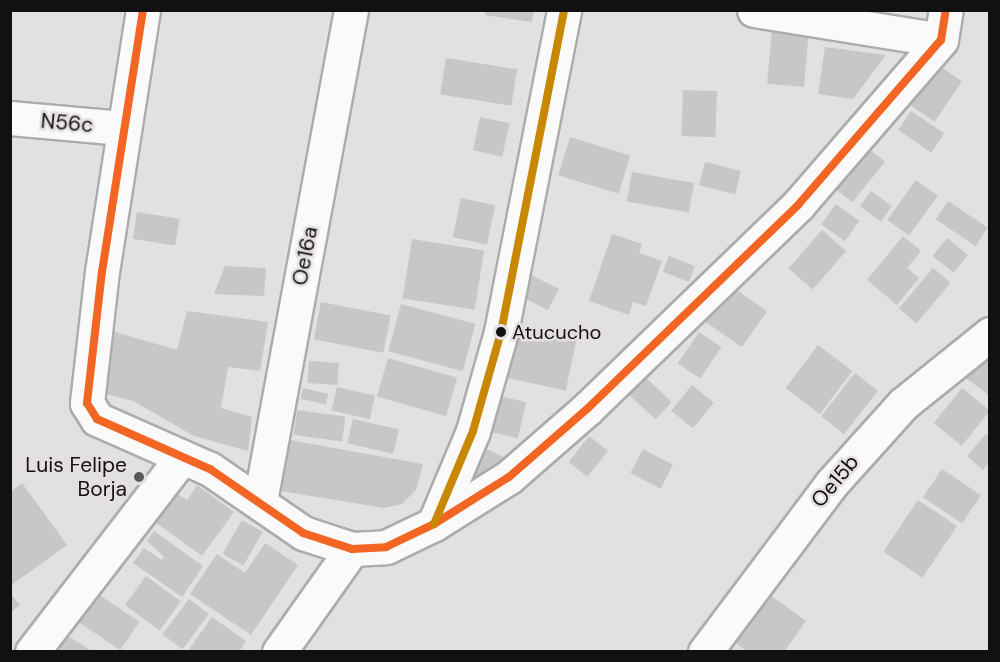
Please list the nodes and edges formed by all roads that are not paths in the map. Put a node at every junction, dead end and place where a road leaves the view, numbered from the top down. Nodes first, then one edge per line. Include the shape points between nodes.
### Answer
1 (143, 10) edge
2 (351, 10) edge
3 (564, 10) edge
4 (758, 11) edge
5 (944, 25) edge
6 (10, 118) edge
7 (123, 128) junction
8 (990, 334) edge
9 (182, 456) junction
10 (260, 501) junction
11 (435, 524) junction
12 (352, 549) junction
13 (32, 651) edge
14 (279, 651) edge
15 (705, 651) edge

1 - 7 street
2 - 10 street, Oe16a
3 - 11 street via 501,332 473,431
4 - 5 street
5 - 11 street via 798,205 588,408 509,477
6 - 7 street, N56c
7 - 9 street via 87,403 97,419
8 - 15 street, Oe15b via 903,404 831,484
9 - 10 street
9 - 13 street
10 - 12 street via 303,533
11 - 12 street via 386,547
12 - 14 street

